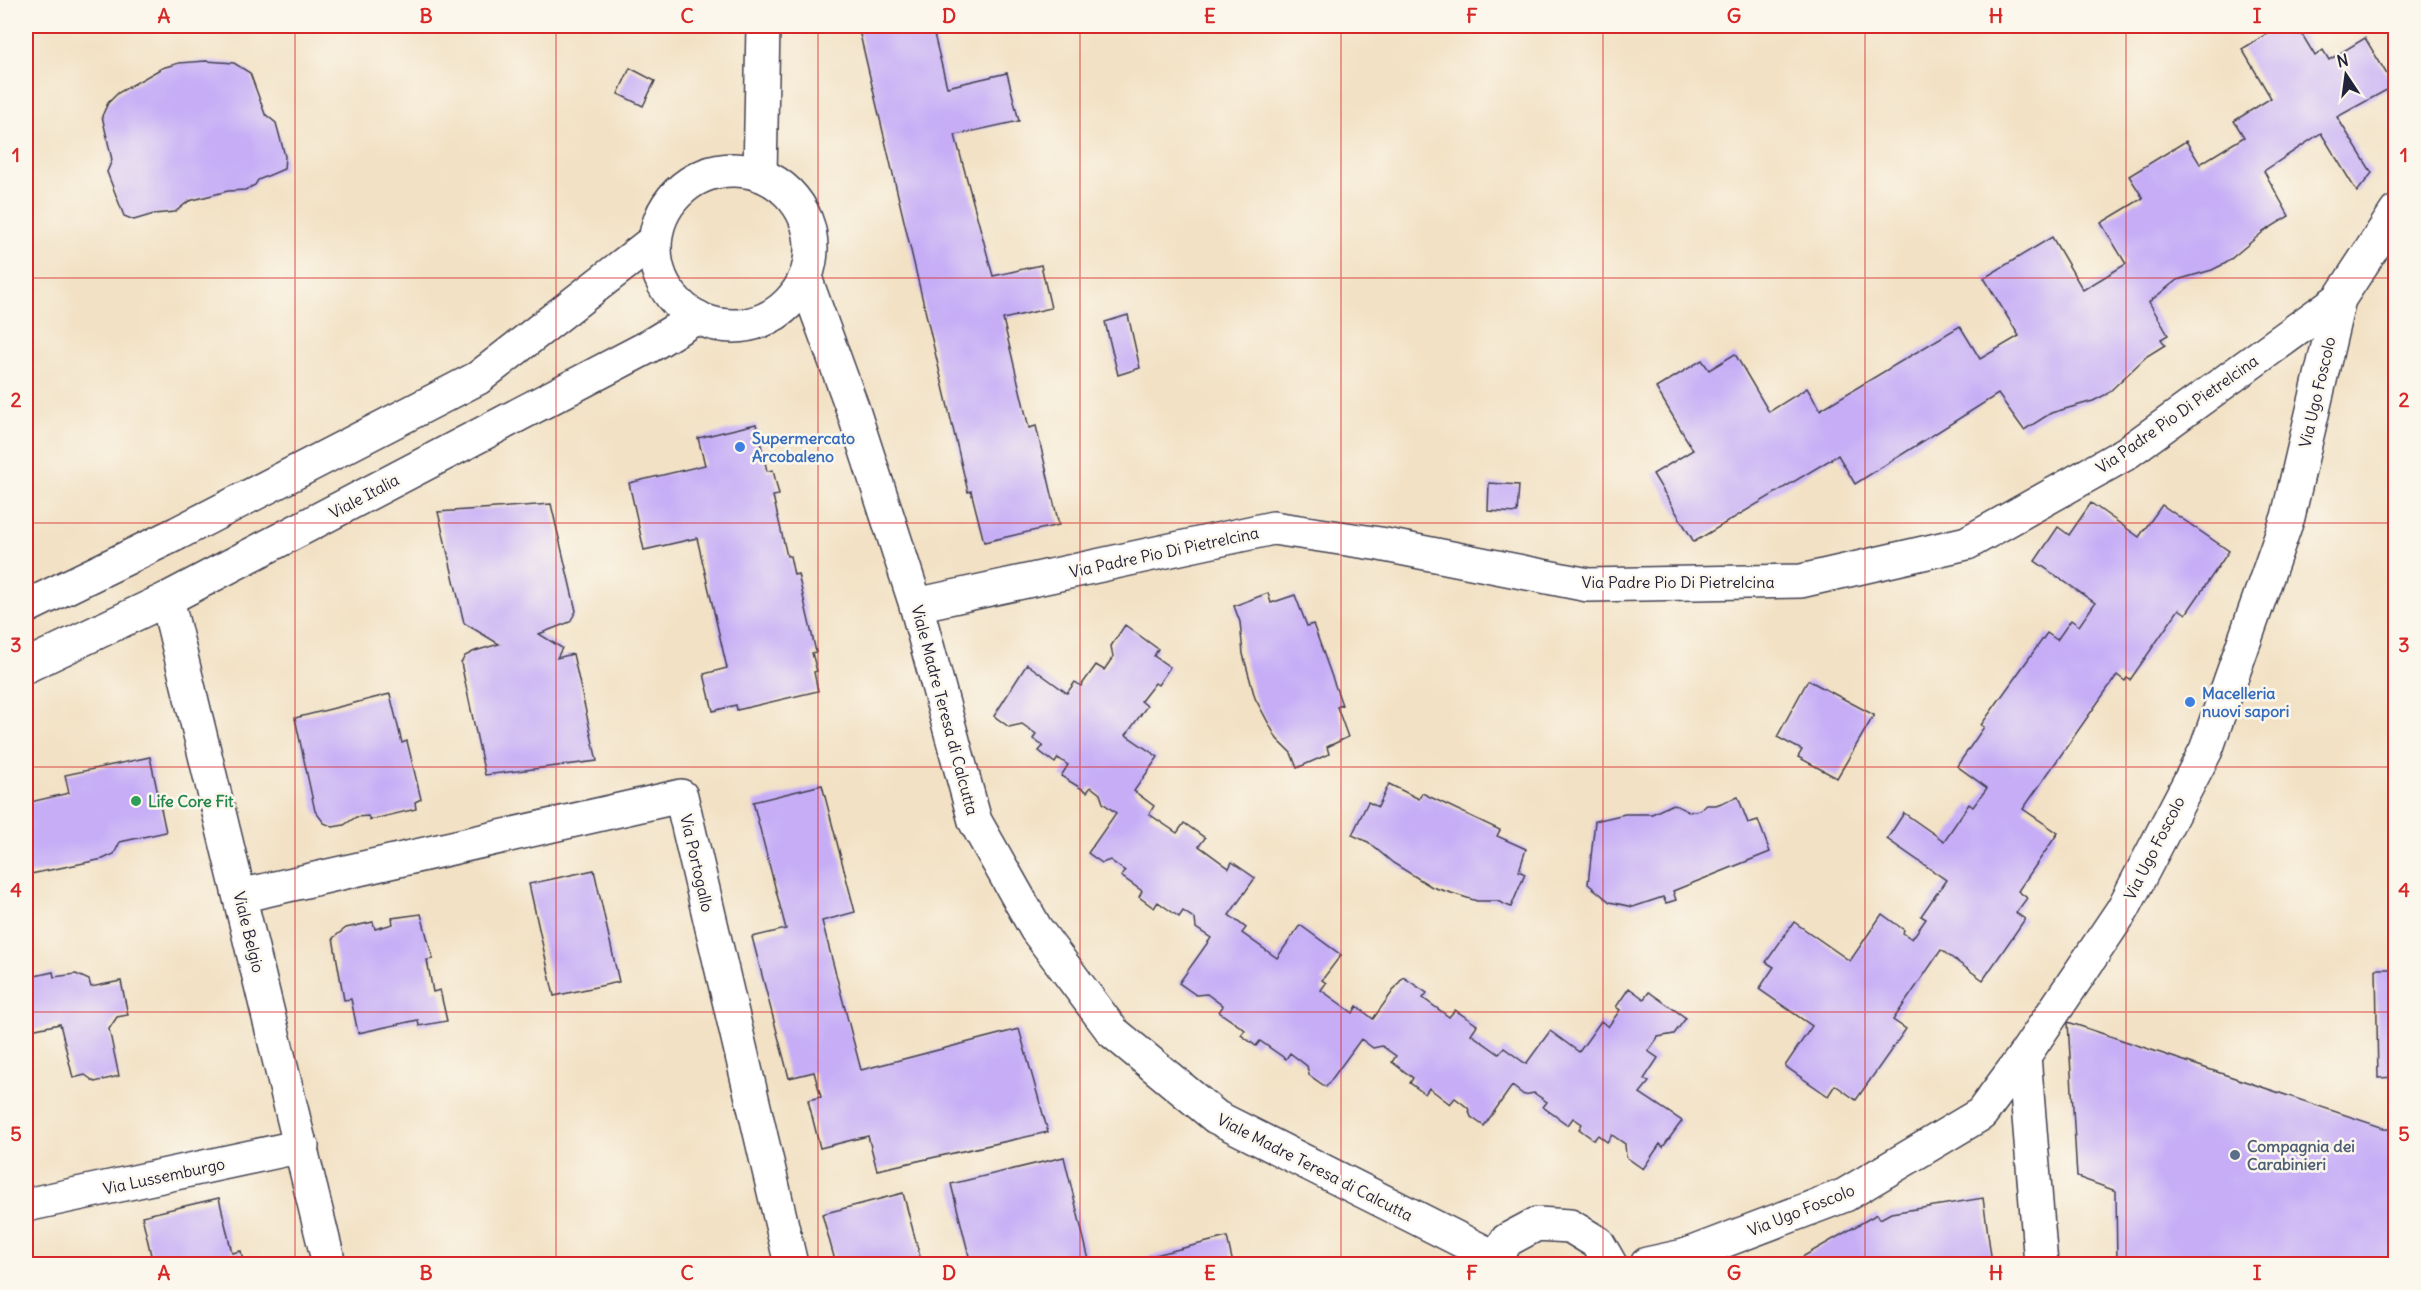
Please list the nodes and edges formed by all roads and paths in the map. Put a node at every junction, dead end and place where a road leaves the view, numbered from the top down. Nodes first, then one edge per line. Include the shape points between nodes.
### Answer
1 (763, 26) edge
2 (760, 174) junction
3 (2396, 212) edge
4 (655, 240) junction
5 (805, 278) junction
6 (2339, 299) junction
7 (697, 317) junction
8 (167, 600) junction
9 (916, 605) junction
10 (26, 607) edge
11 (26, 666) edge
12 (240, 896) junction
13 (2024, 1056) junction
14 (302, 1146) junction
15 (26, 1205) edge
16 (1494, 1261) edge
17 (329, 1264) edge
18 (791, 1264) edge
19 (1610, 1264) edge
20 (1647, 1264) edge
21 (2041, 1264) edge

1 - 2 street
2 - 4 street via 733,169 701,176 678,191 662,213
2 - 5 street via 795,199 808,223 812,250
3 - 6 street, Via Ugo Foscolo
4 - 7 street via 661,279 676,302
4 - 10 street via 478,378
5 - 7 street via 790,301 768,318 750,324 723,325
5 - 9 street, Viale Madre Teresa di Calcutta via 852,407
6 - 9 street, Via Padre Pio Di Pietrelcina via 2125,454 1967,543 1801,581 1588,585 1380,544 1273,528
6 - 13 street, Via Ugo Foscolo via 2288,517 2206,750 2123,909
7 - 8 street, Viale Italia via 646,348
8 - 11 street, Viale Italia
8 - 12 street, Viale Belgio
9 - 16 street, Viale Madre Teresa di Calcutta via 975,820 1035,929 1113,1032 1216,1117
12 - 14 street, Viale Belgio
12 - 18 street, Via Portogallo via 681,796
13 - 20 street, Via Ugo Foscolo via 1981,1113 1845,1195 1684,1256
13 - 21 street
14 - 15 street, Via Lussemburgo
14 - 17 street, Viale Belgio
16 - 19 street via 1507,1240 1537,1224 1570,1226 1598,1243

